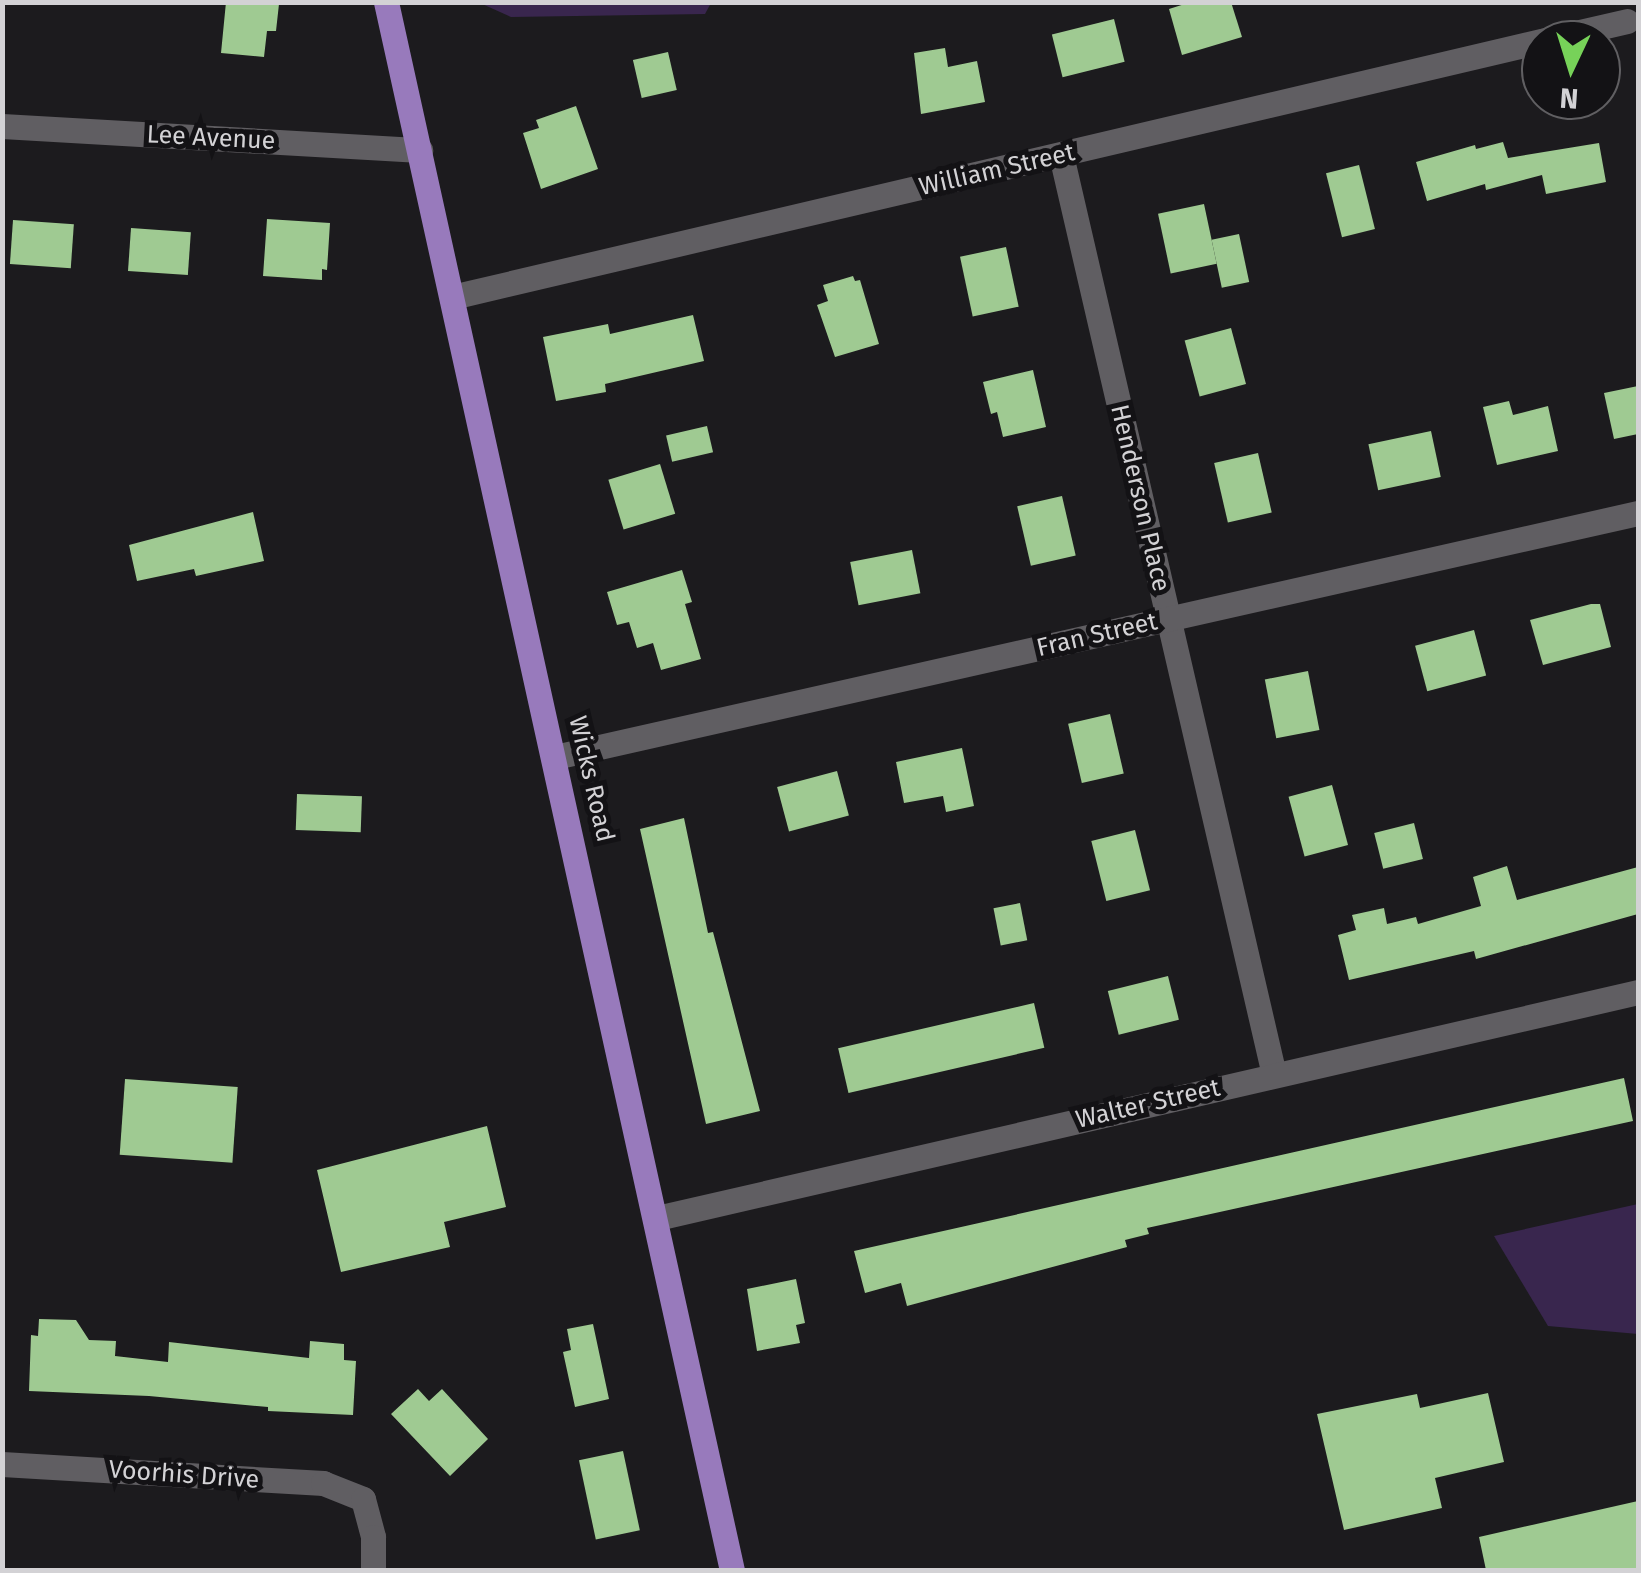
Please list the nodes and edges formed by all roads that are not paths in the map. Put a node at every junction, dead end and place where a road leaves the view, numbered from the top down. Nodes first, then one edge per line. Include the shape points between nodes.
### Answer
1 (386, 2) edge
2 (1626, 21) dead end
3 (1621, 22) edge
4 (1521, 45) edge
5 (2, 126) edge
6 (420, 150) junction
7 (1061, 155) junction
8 (452, 297) junction
9 (1638, 513) edge
10 (1168, 619) junction
11 (555, 757) junction
12 (1638, 992) edge
13 (1274, 1075) junction
14 (657, 1218) junction
15 (2, 1464) edge
16 (373, 1570) edge
17 (732, 1570) edge

1 - 6 main road, Wicks Road
2 - 3 street, William Street
4 - 7 street, William Street
5 - 6 street, Lee Avenue
6 - 8 main road, Wicks Road
7 - 8 street, William Street
7 - 10 street, Henderson Place
8 - 11 main road, Wicks Road
9 - 10 street, Fran Street
10 - 11 street, Fran Street
10 - 13 street, Henderson Place
11 - 14 main road, Wicks Road
12 - 13 street, Walter Street
13 - 14 street, Walter Street
14 - 17 main road, Wicks Road
15 - 16 street, Voorhis Drive via 324,1483 363,1500

